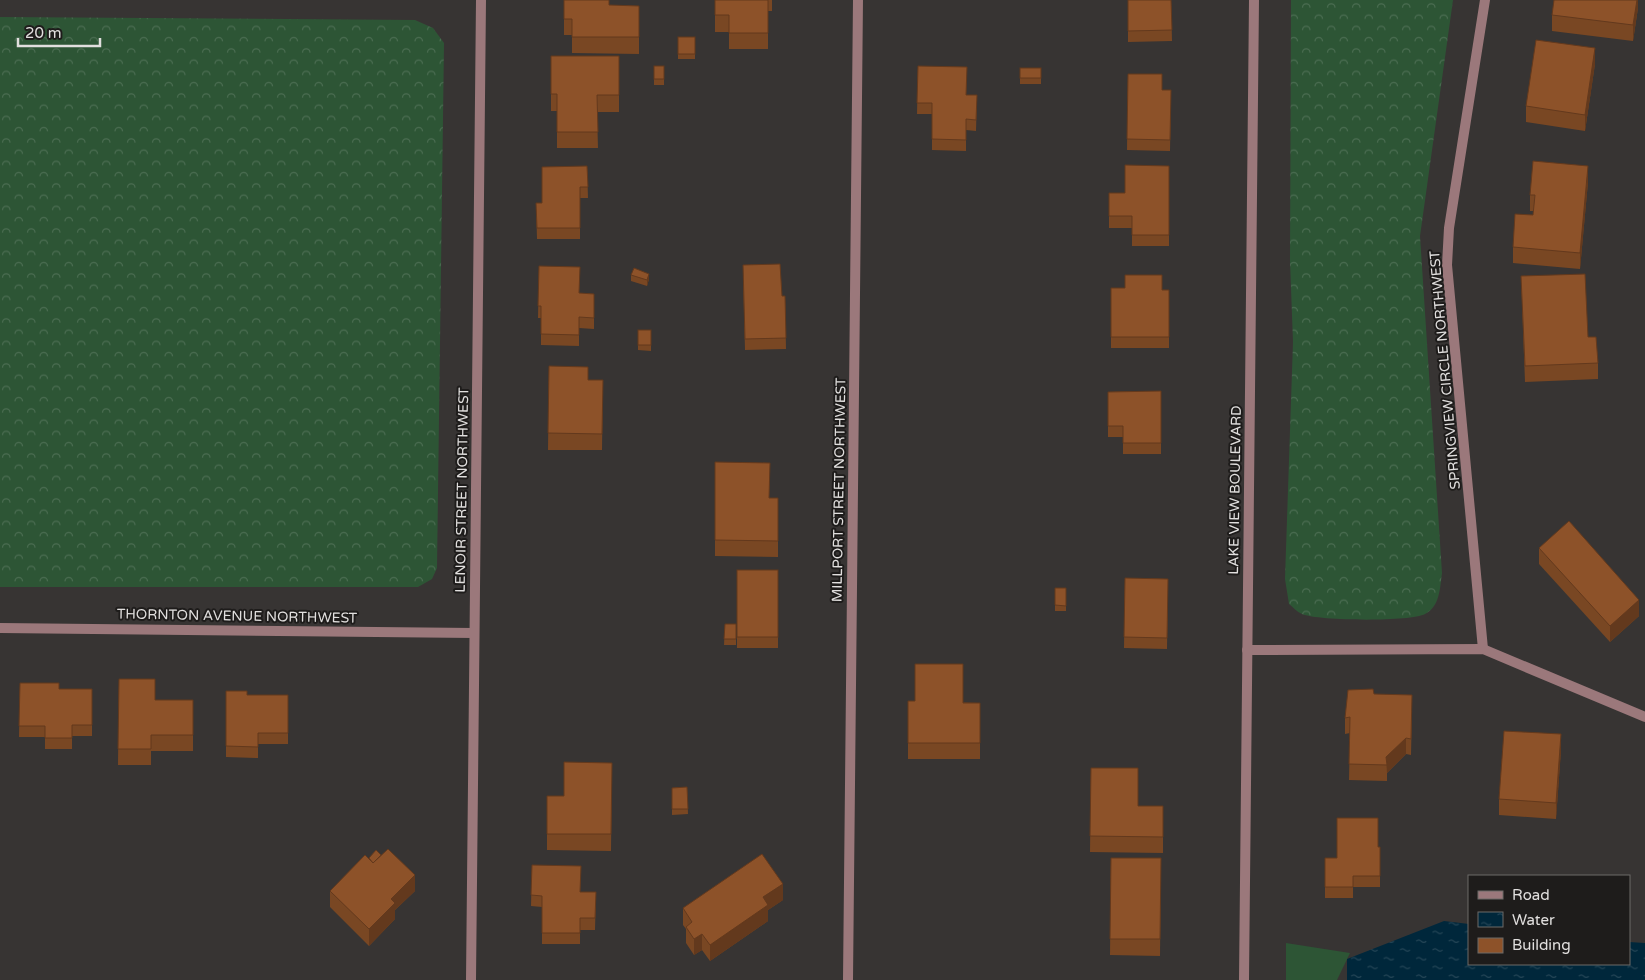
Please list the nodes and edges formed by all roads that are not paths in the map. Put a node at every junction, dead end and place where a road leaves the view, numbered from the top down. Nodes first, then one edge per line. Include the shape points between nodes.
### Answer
1 (481, 0) edge
2 (858, 0) edge
3 (1254, 0) edge
4 (1485, 0) edge
5 (0, 628) edge
6 (474, 633) junction
7 (1483, 649) junction
8 (1247, 650) junction
9 (1645, 717) edge
10 (470, 980) edge
11 (848, 980) edge
12 (1244, 980) edge

1 - 6 street, LENOIR STREET NORTHWEST
2 - 11 street, MILLPORT STREET NORTHWEST
3 - 8 street, LAKE VIEW BOULEVARD
4 - 7 street, SPRINGVIEW CIRCLE NORTHWEST via 1449,228 1447,264
5 - 6 street, THORNTON AVENUE NORTHWEST
6 - 10 street, LENOIR STREET NORTHWEST
7 - 8 street
7 - 9 street
8 - 12 street, LAKE VIEW BOULEVARD

